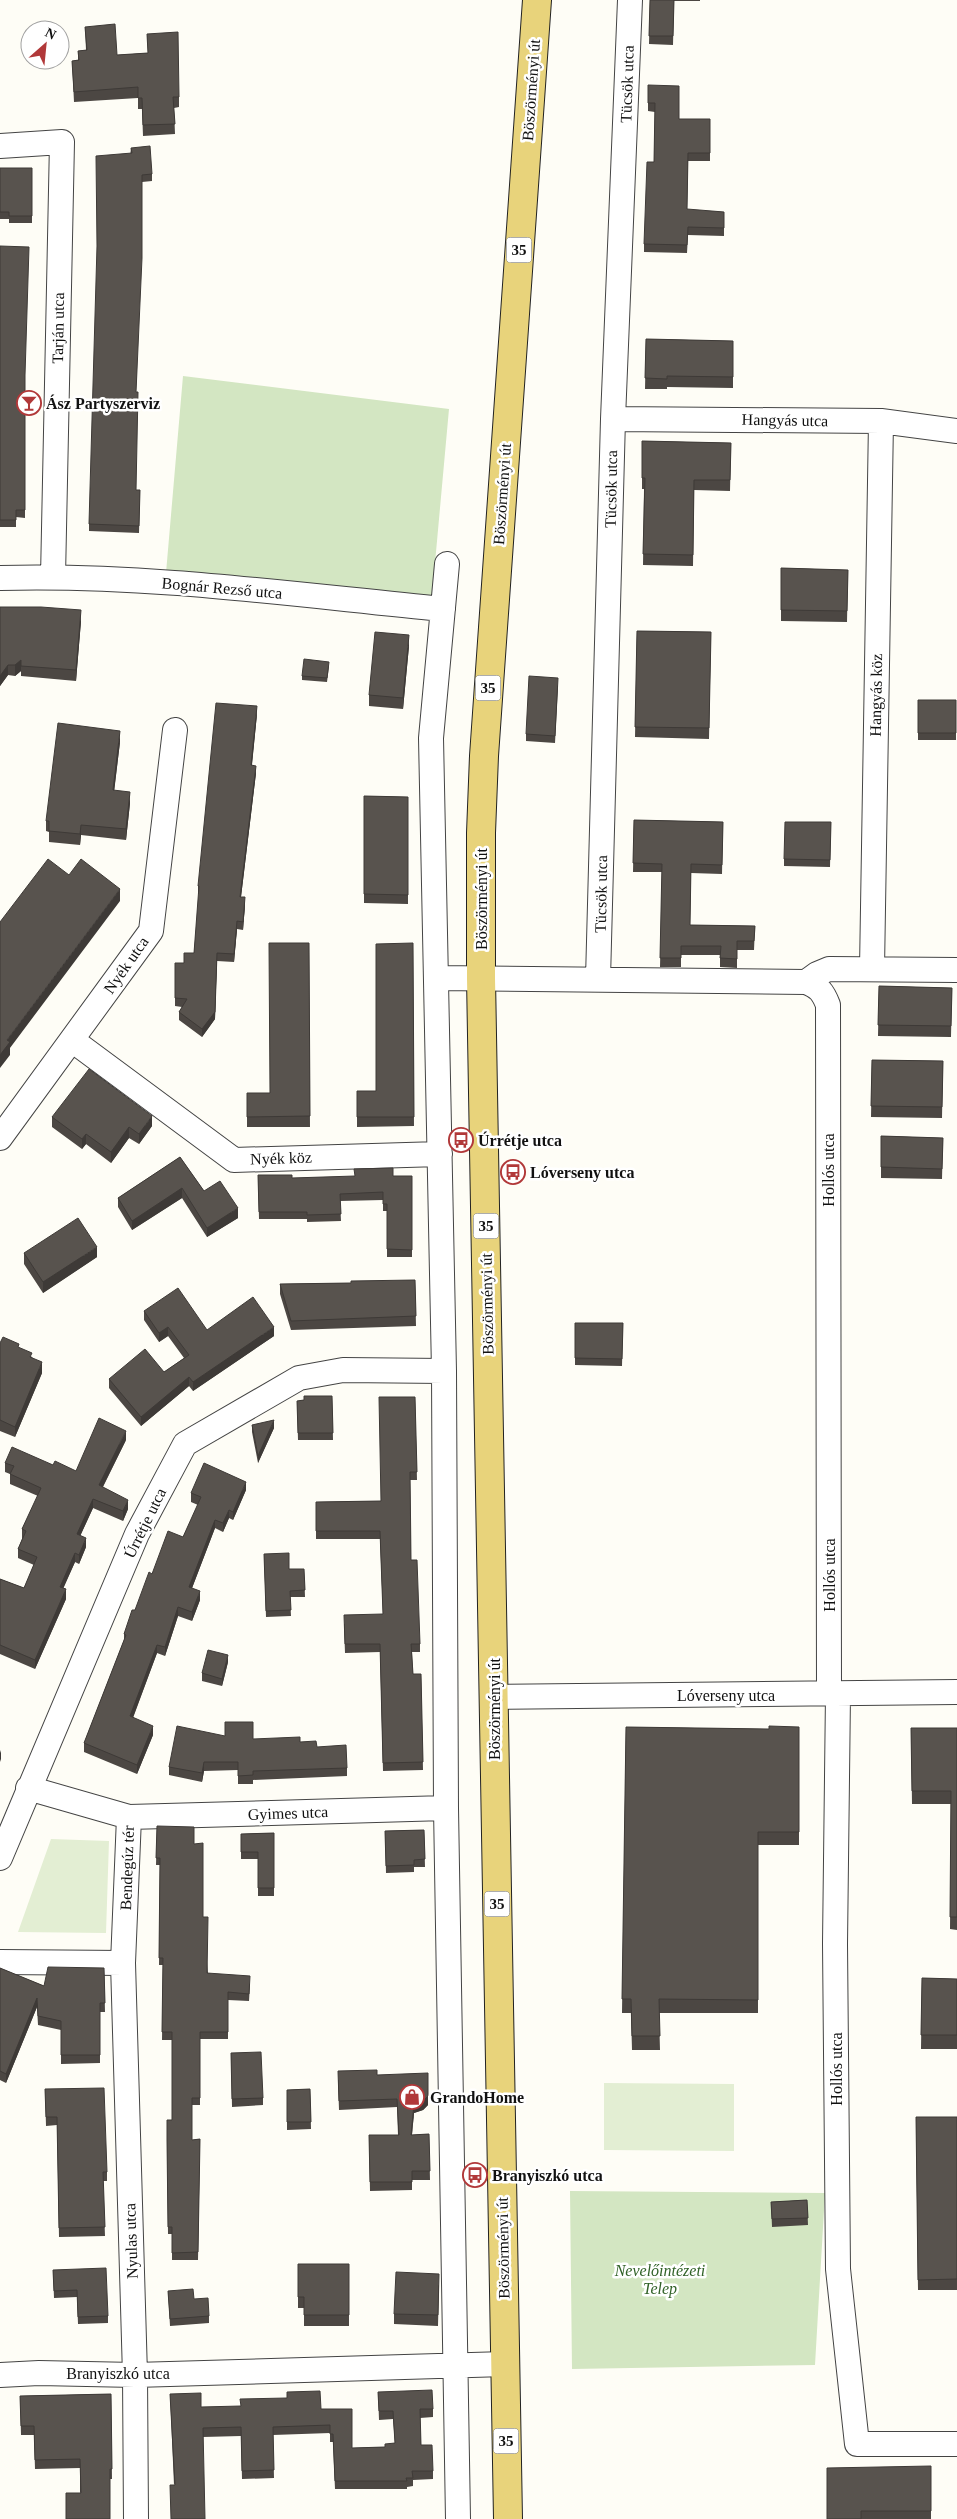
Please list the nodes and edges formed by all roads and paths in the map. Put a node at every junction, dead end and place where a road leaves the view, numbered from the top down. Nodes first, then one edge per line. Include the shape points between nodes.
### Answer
1 (537, 0) edge
2 (630, 0) edge
3 (0, 146) edge
4 (613, 419) junction
5 (881, 421) junction
6 (957, 431) edge
7 (447, 564) dead end
8 (52, 577) junction
9 (0, 578) edge
10 (443, 609) junction
11 (175, 730) dead end
12 (872, 969) junction
13 (957, 970) edge
14 (437, 978) junction
15 (481, 978) junction
16 (598, 979) junction
17 (806, 982) junction
18 (72, 1040) junction
19 (0, 1138) edge
20 (440, 1154) junction
21 (444, 1371) junction
22 (957, 1692) edge
23 (834, 1694) junction
24 (495, 1697) junction
25 (28, 1788) junction
26 (446, 1808) junction
27 (129, 1817) junction
28 (0, 1858) edge
29 (0, 1962) edge
30 (123, 1963) junction
31 (506, 2364) junction
32 (454, 2365) junction
33 (0, 2375) edge
34 (135, 2375) junction
35 (957, 2444) edge
36 (136, 2519) edge
37 (458, 2519) edge
38 (508, 2519) edge

1 - 15 main road, Böszörményi út / 35 via 484,756
2 - 4 street, Tücsök utca
3 - 8 street, Tarján utca via 62,142
4 - 5 street, Hangyás utca
4 - 16 street, Tücsök utca
5 - 6 street, Hangyás utca
5 - 12 street, Hangyás köz
7 - 10 street
8 - 9 street, Bognár Rezső utca
8 - 10 street, Bognár Rezső utca via 154,582
10 - 14 street via 431,738
11 - 18 street, Nyék utca via 151,931
12 - 13 street
12 - 17 street via 829,969
14 - 15 street
14 - 20 street
15 - 16 street
15 - 24 main road, Böszörményi út / 35
16 - 17 street
17 - 23 street, Hollós utca via 822,990 828,1004
18 - 19 street, Nyék utca
18 - 20 street, Nyék köz via 234,1160
20 - 21 street
21 - 25 street, Úrrétje utca via 343,1370 299,1378 185,1444 137,1534
21 - 26 street
22 - 23 street, Lóverseny utca
23 - 24 street, Lóverseny utca
23 - 35 street, Hollós utca via 838,2269 857,2444
24 - 31 main road, Böszörményi út / 35
25 - 27 street, Bendegúz tér
25 - 28 street, Úrrétje utca
26 - 27 street, Gyimes utca
26 - 32 street via 456,2311
27 - 30 street, Bendegúz tér
29 - 30 street
30 - 34 street, Nyulas utca
31 - 32 street, Branyiszkó utca
31 - 38 main road, Böszörményi út / 35
32 - 34 street, Branyiszkó utca
32 - 37 street
33 - 34 street, Branyiszkó utca
34 - 36 street, Nyulas utca

